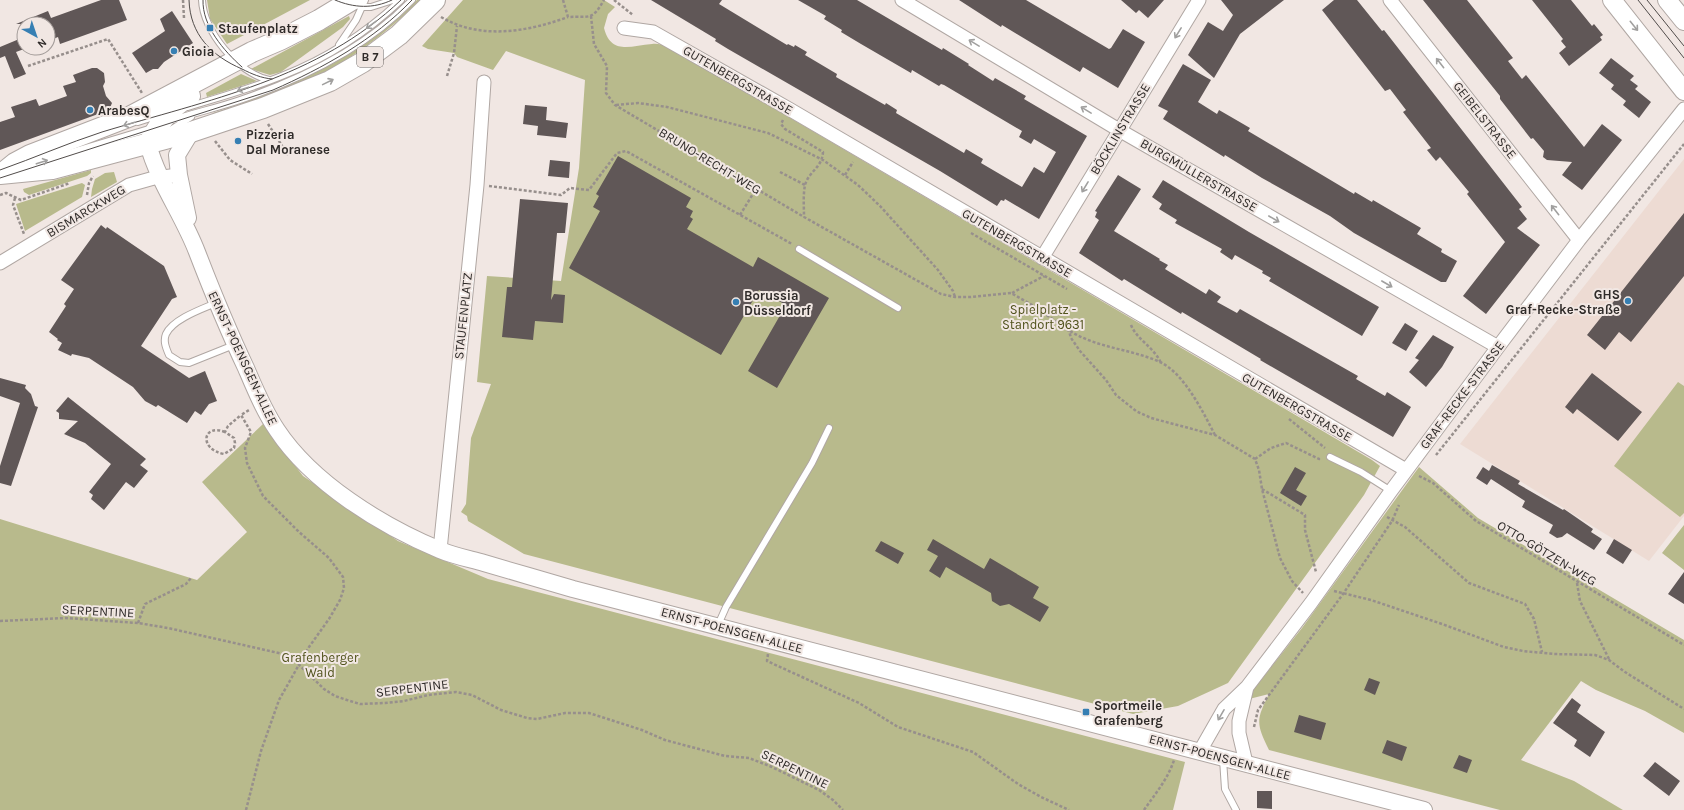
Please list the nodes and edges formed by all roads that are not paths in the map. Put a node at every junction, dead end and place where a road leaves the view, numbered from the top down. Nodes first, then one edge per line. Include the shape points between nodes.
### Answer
1 (202, 0) edge
2 (393, 0) edge
3 (401, 0) edge
4 (412, 0) edge
5 (902, 0) edge
6 (1199, 0) edge
7 (1390, 0) edge
8 (1612, 0) edge
9 (349, 2) edge
10 (438, 8) edge
11 (624, 28) dead end
12 (334, 50) junction
13 (1655, 53) junction
14 (240, 64) junction
15 (311, 70) junction
16 (295, 78) junction
17 (1684, 78) edge
18 (270, 80) junction
19 (484, 82) dead end
20 (1684, 91) edge
21 (1684, 109) edge
22 (171, 128) junction
23 (1119, 130) junction
24 (2, 173) edge
25 (179, 175) junction
26 (161, 178) junction
27 (1579, 240) junction
28 (193, 241) junction
29 (799, 248) road end
30 (1042, 258) junction
31 (0, 263) edge
32 (216, 302) junction
33 (898, 308) dead end
34 (235, 345) junction
35 (1498, 347) junction
36 (829, 428) dead end
37 (1330, 457) road end
38 (1406, 470) junction
39 (1391, 491) junction
40 (440, 550) junction
41 (717, 626) junction
42 (1247, 687) junction
43 (1200, 752) junction
44 (1223, 758) junction
45 (1246, 763) junction
46 (1236, 810) edge
47 (1424, 810) edge

1 - 14 lane via 205,18 215,37
2 - 9 lane via 371,7
3 -> 12 lane via 371,25
4 - 15 lane via 386,24 358,44
23 -> 5 street, BURGMÜLLERSTRASSE
6 -> 23 street, BÖCKLINSTRASSE
27 -> 7 street, GEIBELSTRASSE
8 -> 13 main road
9 - 12 lane via 351,29
9 - 14 main road
22 -> 10 main road, B 7 via 250,113 317,87 363,62
11 - 30 street, GUTENBERGSTRASSE via 653,32
12 - 15 lane
12 - 18 lane
13 - 17 main road via 1668,59
13 - 20 main road
14 - 18 lane via 252,75
14 - 22 main road
14 - 24 main road via 142,104 105,128 30,155
15 - 16 lane
16 - 18 lane
16 - 22 lane via 206,111
18 -> 22 lane
19 - 40 street, STAUFENPLATZ via 477,185
21 - 27 street, GRAF-RECKE-STRASSE
22 - 24 main road, B 7 via 52,170
22 -> 24 lane via 101,133 25,161
22 - 25 street, ERNST-POENSGEN-ALLEE
22 - 26 street, ERNST-POENSGEN-ALLEE via 152,162
23 -> 30 street, BÖCKLINSTRASSE
23 -> 35 street, BURGMÜLLERSTRASSE
25 - 26 street, BISMARCKWEG
25 - 28 street, ERNST-POENSGEN-ALLEE
26 - 28 street, ERNST-POENSGEN-ALLEE
26 - 31 street, BISMARCKWEG via 129,186
27 - 35 street, GRAF-RECKE-STRASSE
28 - 32 street, ERNST-POENSGEN-ALLEE
29 - 33 lane
30 - 38 street, GUTENBERGSTRASSE
32 - 34 street, ERNST-POENSGEN-ALLEE
32 - 34 lane via 178,321 166,333 165,344 169,355 180,362 190,363
34 - 40 street, ERNST-POENSGEN-ALLEE via 277,430 302,461 325,482 360,507
35 - 38 street, GRAF-RECKE-STRASSE
36 - 41 lane via 812,463
37 - 39 lane
38 - 39 street, GRAF-RECKE-STRASSE
39 - 42 street, GRAF-RECKE-STRASSE
40 - 41 street, ERNST-POENSGEN-ALLEE via 573,589
41 - 43 street, ERNST-POENSGEN-ALLEE
42 -> 43 street, GRAF-RECKE-STRASSE via 1224,709
42 - 45 street, GRAF-RECKE-STRASSE via 1239,721
43 - 44 street, ERNST-POENSGEN-ALLEE
44 - 45 street, ERNST-POENSGEN-ALLEE
44 - 46 lane via 1225,789
45 - 47 street, ERNST-POENSGEN-ALLEE

